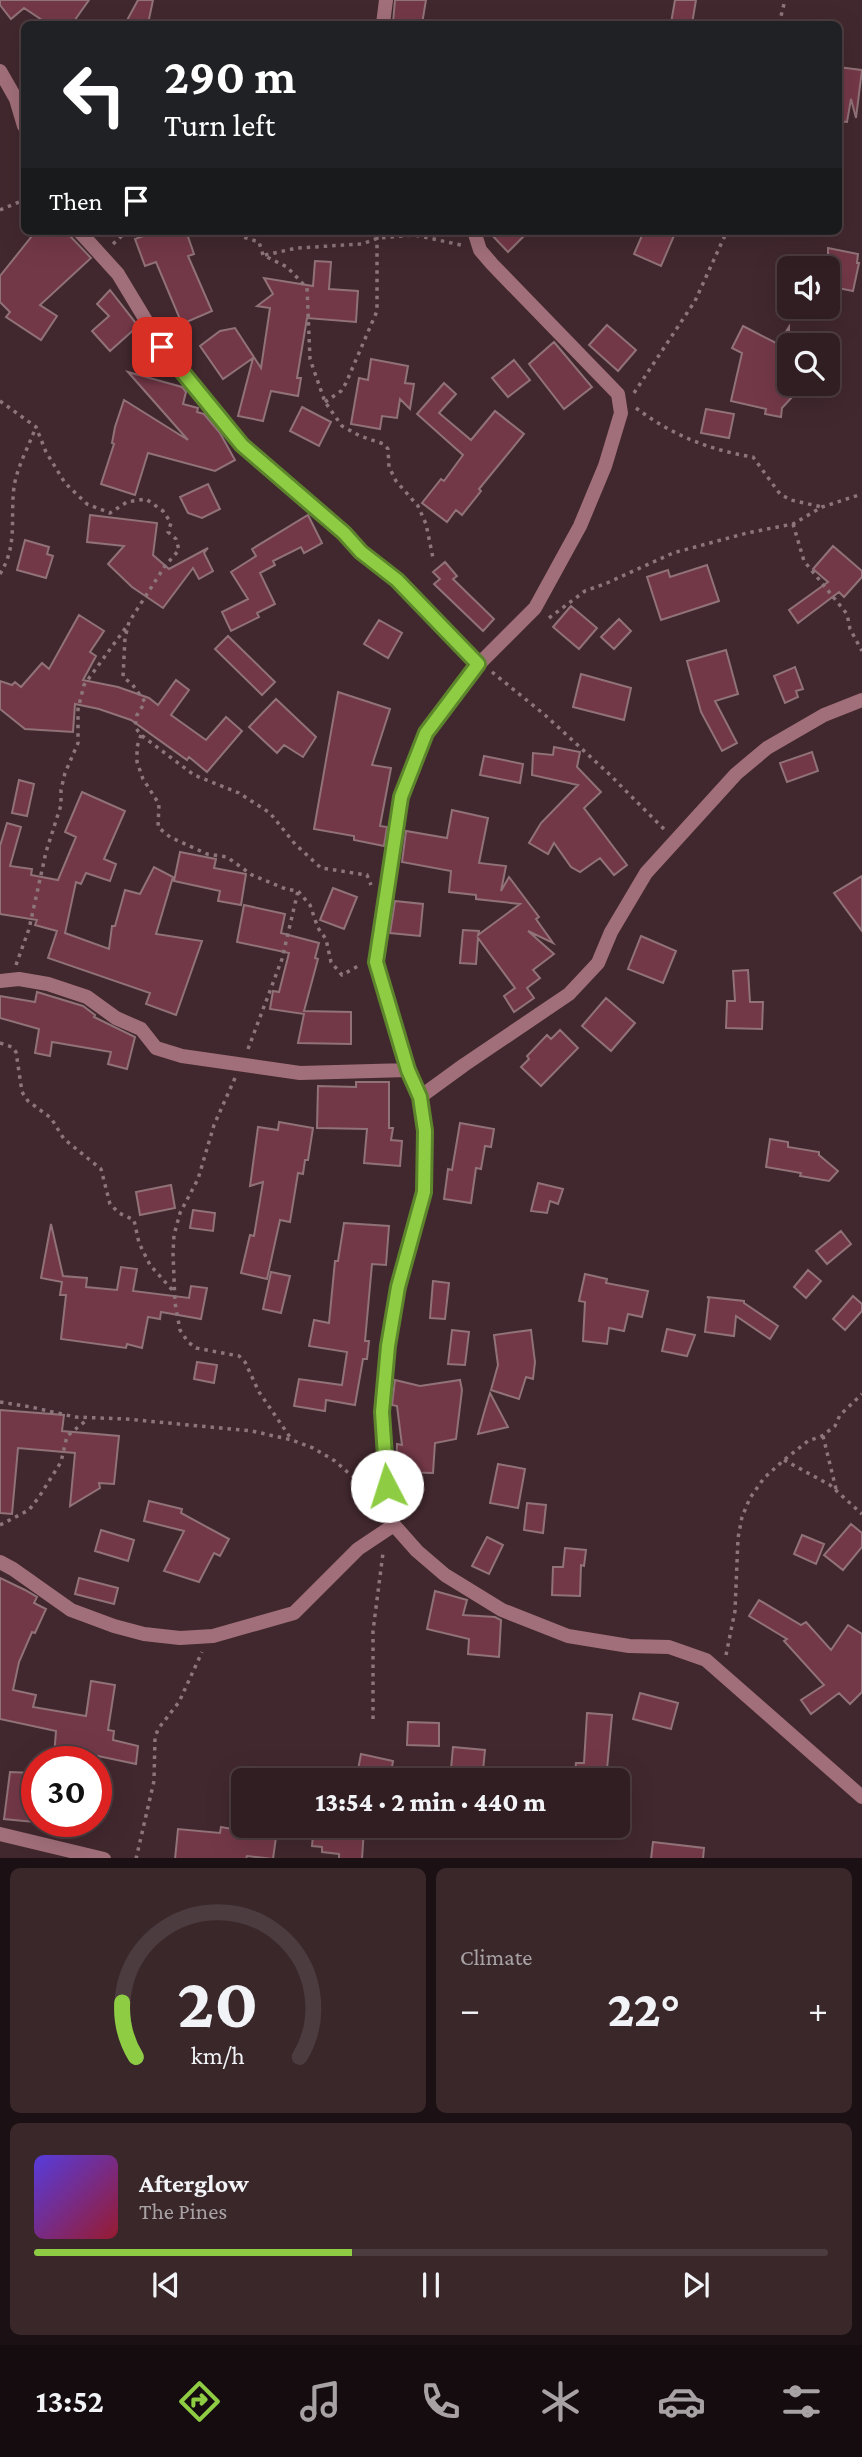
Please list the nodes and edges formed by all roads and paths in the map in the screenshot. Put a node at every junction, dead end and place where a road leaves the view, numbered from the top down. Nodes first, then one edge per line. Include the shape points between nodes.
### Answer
1 (386, 0) edge
2 (785, 0) edge
3 (383, 21) edge
4 (780, 21) edge
5 (0, 71) edge
6 (21, 116) edge
7 (21, 201) edge
8 (0, 210) edge
9 (83, 235) edge
10 (242, 235) edge
11 (378, 235) edge
12 (475, 235) edge
13 (725, 235) edge
14 (378, 238) junction
15 (481, 250) junction
16 (263, 255) junction
17 (0, 401) edge
18 (325, 402) junction
19 (36, 427) junction
20 (862, 494) edge
21 (822, 507) junction
22 (793, 524) junction
23 (433, 558) dead end
24 (0, 574) edge
25 (542, 622) dead end
26 (128, 624) junction
27 (862, 651) edge
28 (478, 664) junction
29 (862, 700) edge
30 (141, 735) junction
31 (676, 841) junction
32 (371, 886) dead end
33 (298, 891) junction
34 (376, 962) junction
35 (5, 980) edge
36 (0, 1043) edge
37 (241, 1064) junction
38 (408, 1070) junction
39 (420, 1097) junction
40 (175, 1293) junction
41 (862, 1394) edge
42 (0, 1402) edge
43 (90, 1418) junction
44 (822, 1436) junction
45 (292, 1440) junction
46 (784, 1460) junction
47 (836, 1491) junction
48 (390, 1510) junction
49 (862, 1514) edge
50 (0, 1525) edge
51 (390, 1527) junction
52 (0, 1562) edge
53 (213, 1636) junction
54 (722, 1674) junction
55 (373, 1719) dead end
56 (862, 1797) edge
57 (0, 1834) edge
58 (104, 1858) edge
59 (136, 1858) edge

1 - 3 street
2 - 4 path
5 - 6 street
7 - 8 path
9 - 28 street via 118,274 162,347 242,445 397,580
10 - 16 path via 259,242
11 - 14 path
12 - 15 street
13 - 21 path via 695,301 628,402 659,425 705,446 753,457 780,494
14 - 15 path via 415,235
14 - 16 path via 362,244
14 - 18 path via 377,311 346,383
15 - 28 street via 618,394 621,413 580,526 535,608
16 - 18 path via 287,267 307,288 310,359
17 - 19 path
18 - 23 path via 342,426 388,449 388,467 418,506
19 - 24 path via 15,484 13,545
19 - 26 path via 65,483 87,504 110,513 127,502 146,499 171,523 168,532 177,539 179,550
20 - 21 path
21 - 22 path
22 - 25 path via 673,553 585,591
22 - 27 path via 804,561 847,614
26 - 30 path via 123,677 145,702 135,727
26 - 35 path via 84,685 78,743 65,773 29,929
28 - 31 path via 545,715
28 - 34 street via 426,733 401,797
29 - 31 street via 824,715 767,748 736,774
30 - 32 path via 194,775 239,793 270,813 321,868 367,875
30 - 33 path via 137,762 159,804 158,827 170,837 227,857 252,875
31 - 39 street via 646,873 598,963 569,994
33 - 34 path via 310,905 331,962 342,975 368,957
33 - 37 path via 282,960
34 - 38 street
35 - 37 street via 48,984 87,997 141,1029 156,1048
36 - 40 path via 16,1052 22,1092 28,1101 51,1118 64,1139 102,1169 110,1203 134,1220 150,1265
37 - 38 street via 300,1073
37 - 40 path via 214,1125 198,1179 180,1213 173,1253
38 - 39 street
39 - 48 street via 425,1131 424,1192 398,1287 382,1412
40 - 45 path via 180,1330 188,1342 196,1348 239,1356
41 - 44 path
42 - 43 path
43 - 45 path via 240,1430
43 - 50 path via 67,1436 61,1462 29,1510
44 - 46 path
44 - 47 path
45 - 48 path via 335,1461
46 - 47 path
46 - 54 path via 764,1478 742,1517 735,1611
47 - 49 path
48 - 51 street
51 - 53 street via 358,1549 294,1614
51 - 54 street via 445,1574 502,1610 568,1636 669,1647 706,1660
51 - 55 path via 373,1631
52 - 53 street via 71,1610 114,1626 180,1638
53 - 59 path via 197,1658 179,1702 158,1728 154,1781
54 - 56 street
57 - 58 street

